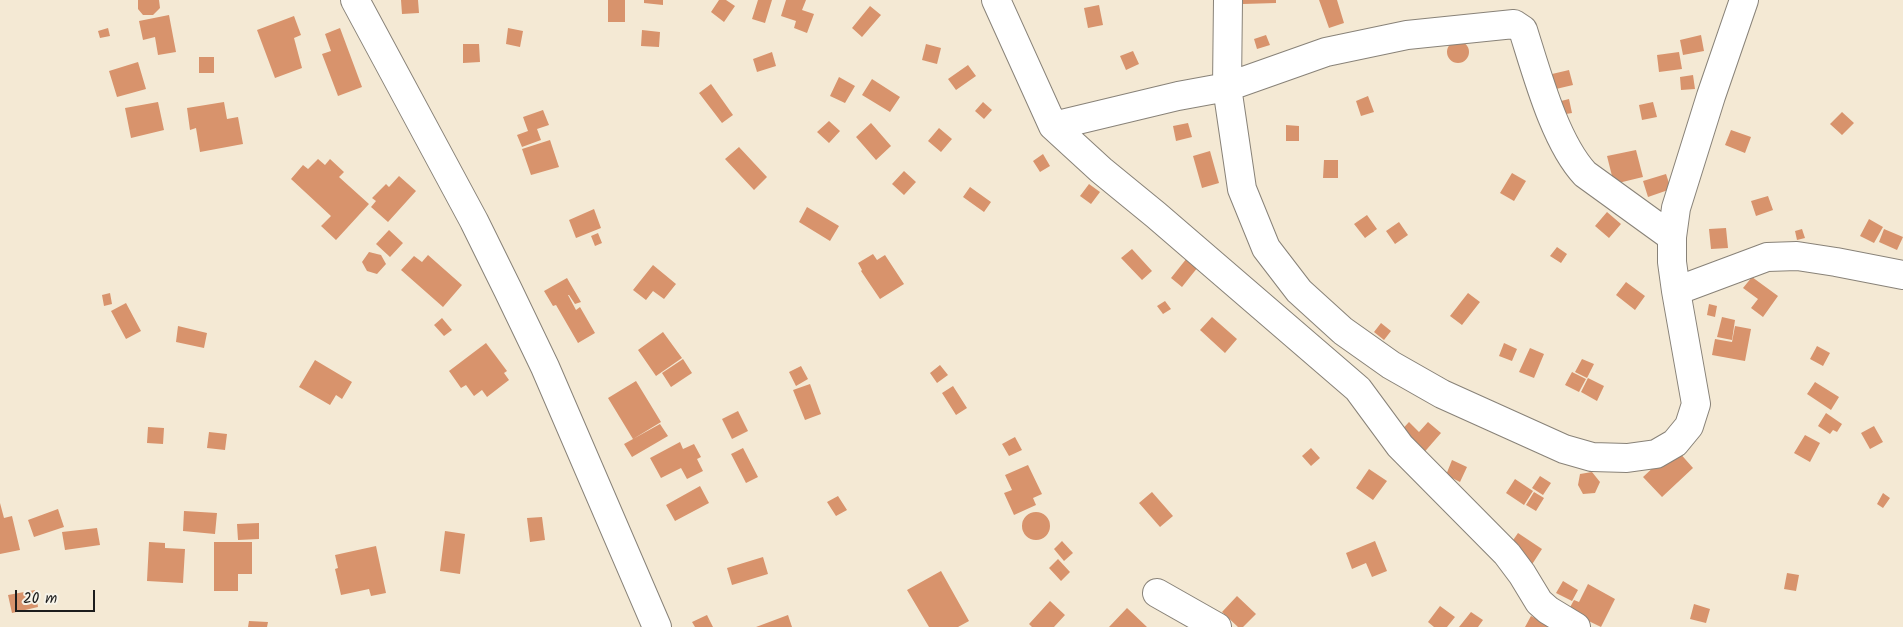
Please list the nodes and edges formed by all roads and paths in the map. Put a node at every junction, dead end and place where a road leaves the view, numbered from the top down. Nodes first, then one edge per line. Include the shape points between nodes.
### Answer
1 (355, 0) edge
2 (996, 0) edge
3 (1228, 0) edge
4 (1744, 0) edge
5 (1227, 87) junction
6 (1053, 126) junction
7 (1672, 237) junction
8 (1903, 275) edge
9 (1676, 290) junction
10 (1157, 593) dead end
11 (657, 627) edge
12 (1217, 627) edge
13 (1576, 627) edge

1 - 11 street via 474,221 533,341
2 - 6 street
3 - 5 street
4 - 7 street via 1676,208
5 - 6 street
5 - 7 street via 1335,50 1407,35 1514,24 1523,30 1542,88 1576,164 1585,174
5 - 9 street via 1242,189 1266,248 1299,291 1343,331 1391,365 1442,394 1564,449 1592,457 1627,458 1656,454 1675,443 1689,426 1696,404
6 - 13 street via 1358,389 1400,446 1507,554 1539,602
7 - 9 street
8 - 9 street via 1796,256 1767,257
10 - 12 street

